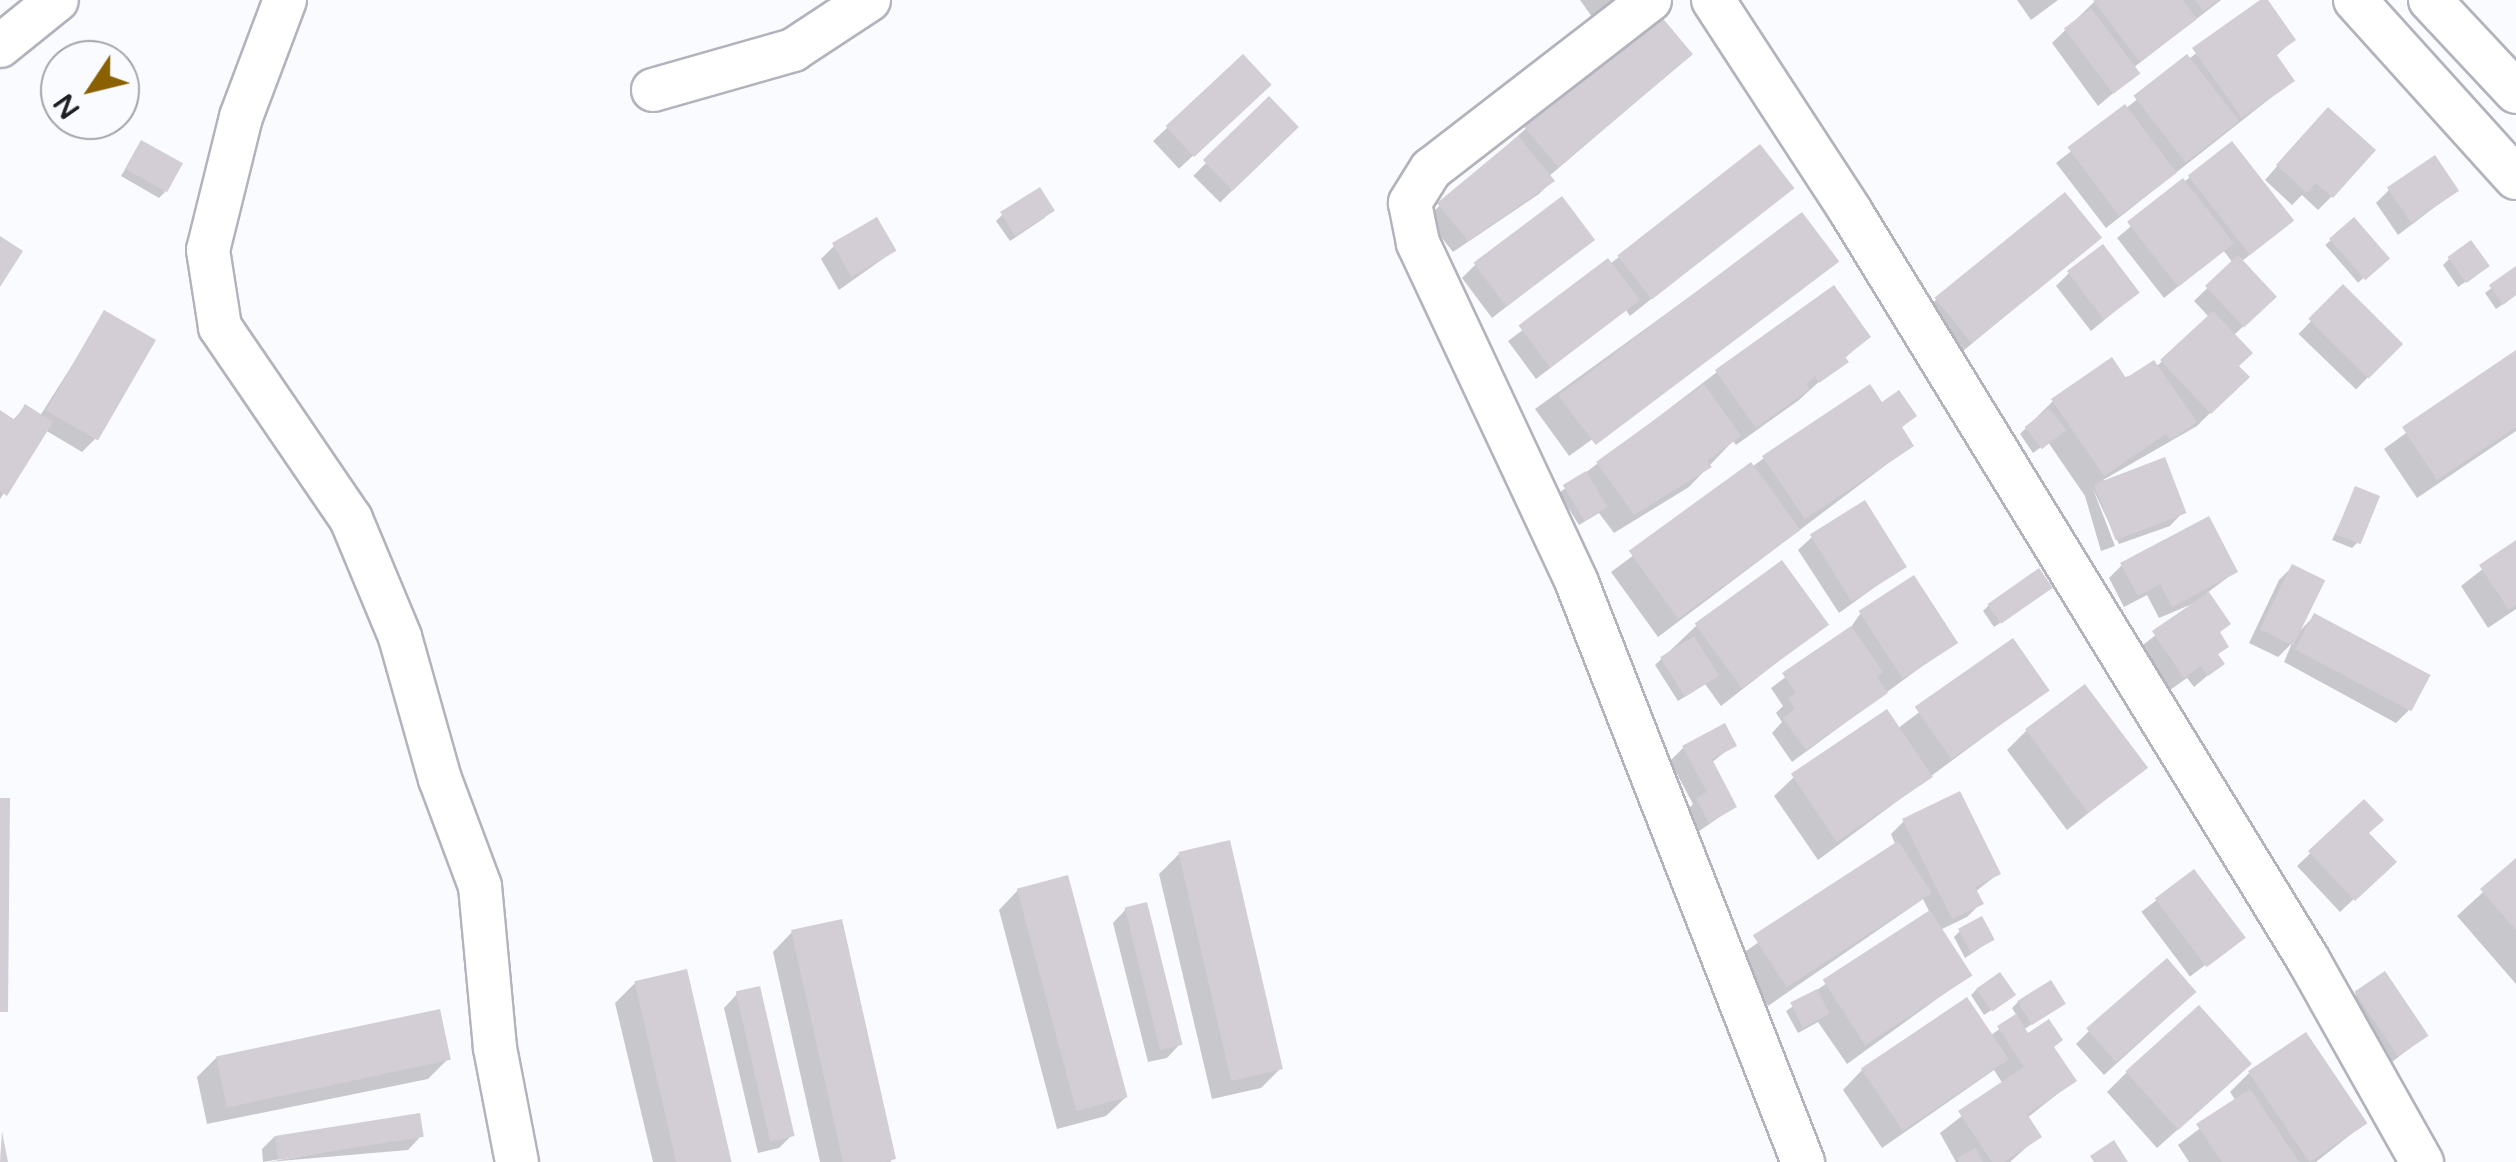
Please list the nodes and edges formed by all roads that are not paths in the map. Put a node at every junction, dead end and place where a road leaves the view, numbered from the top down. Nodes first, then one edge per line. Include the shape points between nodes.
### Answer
1 (57, 0) edge
2 (285, 0) edge
3 (869, 0) edge
4 (1650, 0) edge
5 (1713, 0) edge
6 (2355, 0) edge
7 (2430, 0) edge
8 (0, 46) edge
9 (653, 90) dead end
10 (2516, 92) edge
11 (2516, 178) edge
12 (517, 1162) edge
13 (1803, 1162) edge
14 (2422, 1162) edge

1 - 8 street
2 - 12 street via 240,117 208,250 220,328 351,519 400,637 440,779 480,886 495,1048
3 - 9 street via 793,50
4 - 13 street via 1431,169 1410,203 1418,243 1577,583
5 - 14 street via 1851,212 2309,961
6 - 11 street
7 - 10 street

